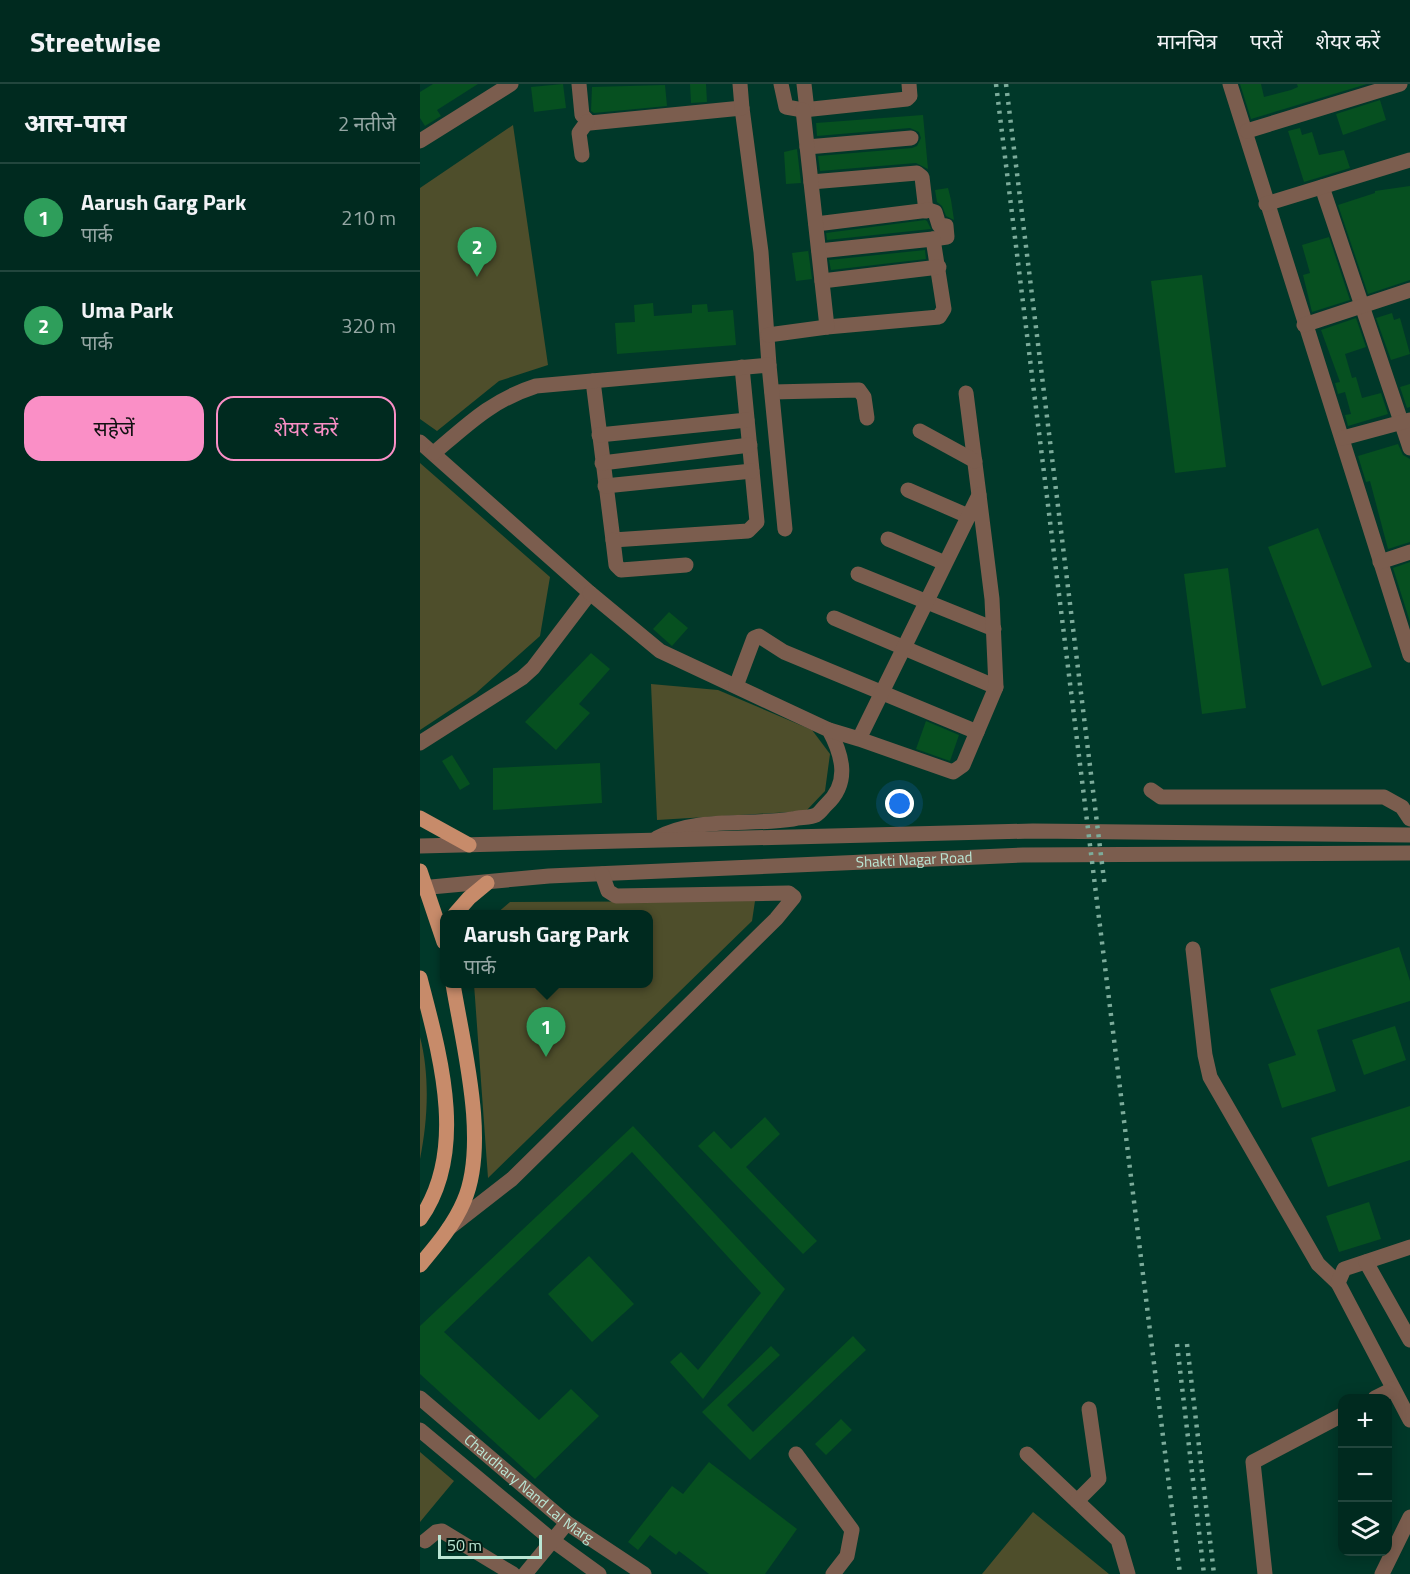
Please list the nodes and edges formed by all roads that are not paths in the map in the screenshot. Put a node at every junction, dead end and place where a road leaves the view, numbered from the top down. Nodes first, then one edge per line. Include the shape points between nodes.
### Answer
1 (511, 84) edge
2 (579, 84) edge
3 (740, 84) edge
4 (781, 84) edge
5 (804, 84) edge
6 (909, 84) edge
7 (1230, 84) edge
8 (1400, 84) edge
9 (742, 108) junction
10 (805, 110) junction
11 (588, 122) junction
12 (1247, 131) junction
13 (911, 138) dead end
14 (420, 141) edge
15 (807, 147) junction
16 (582, 155) dead end
17 (1410, 160) edge
18 (811, 182) junction
19 (1322, 187) junction
20 (1266, 204) junction
21 (926, 211) junction
22 (816, 224) junction
23 (933, 239) junction
24 (819, 252) junction
25 (939, 267) junction
26 (822, 281) junction
27 (1410, 290) edge
28 (1361, 306) junction
29 (1304, 325) junction
30 (827, 327) junction
31 (768, 335) junction
32 (769, 365) junction
33 (742, 367) junction
34 (593, 381) junction
35 (772, 392) junction
36 (966, 393) dead end
37 (867, 418) dead end
38 (747, 420) junction
39 (1406, 421) edge
40 (920, 431) dead end
41 (599, 435) junction
42 (1343, 438) junction
43 (420, 442) edge
44 (750, 445) junction
45 (1410, 448) edge
46 (434, 453) junction
47 (975, 461) junction
48 (602, 463) junction
49 (752, 471) junction
50 (605, 486) junction
51 (908, 490) dead end
52 (979, 495) junction
53 (968, 516) junction
54 (785, 530) dead end
55 (888, 539) dead end
56 (613, 540) junction
57 (1410, 552) edge
58 (1380, 562) junction
59 (945, 563) junction
60 (687, 565) dead end
61 (858, 574) dead end
62 (590, 593) junction
63 (925, 603) junction
64 (834, 618) dead end
65 (994, 629) junction
66 (903, 647) junction
67 (1410, 655) edge
68 (736, 686) junction
69 (996, 687) junction
70 (881, 692) junction
71 (829, 730) junction
72 (977, 732) junction
73 (859, 739) junction
74 (420, 743) edge
75 (1151, 790) dead end
76 (420, 818) edge
77 (1410, 819) edge
78 (1410, 835) edge
79 (653, 840) junction
80 (469, 845) junction
81 (420, 846) edge
82 (1410, 853) edge
83 (420, 871) edge
84 (602, 874) junction
85 (487, 883) junction
86 (424, 888) edge
87 (459, 910) edge
88 (440, 928) edge
89 (1193, 949) dead end
90 (420, 978) edge
91 (454, 988) edge
92 (420, 1219) edge
93 (448, 1228) junction
94 (1410, 1247) edge
95 (1366, 1262) junction
96 (420, 1265) edge
97 (1338, 1283) junction
98 (1410, 1340) edge
99 (1393, 1389) junction
100 (1383, 1394) edge
101 (420, 1398) edge
102 (1089, 1409) dead end
103 (1338, 1417) edge
104 (1410, 1420) edge
105 (420, 1430) edge
106 (796, 1454) dead end
107 (1027, 1454) dead end
108 (1077, 1501) junction
109 (1410, 1517) edge
110 (567, 1523) junction
111 (552, 1540) junction
112 (425, 1541) dead end
113 (513, 1574) edge
114 (525, 1574) edge
115 (599, 1574) edge
116 (644, 1574) edge
117 (833, 1574) edge
118 (1128, 1574) edge
119 (1265, 1574) edge
120 (1382, 1574) edge

1 - 14 street
2 - 11 street via 582,115
3 - 9 street
4 - 10 street via 786,107
5 - 10 street
6 - 10 street via 907,99
7 - 12 street
8 - 12 street
9 - 11 street
9 - 31 street
10 - 15 street
11 - 16 street via 579,133
12 - 20 street
13 - 15 street
15 - 18 street
17 - 19 street
18 - 21 street via 917,173 922,177
18 - 22 street
19 - 20 street
19 - 28 street
20 - 29 street
21 - 22 street
21 - 23 street via 935,212 939,225 946,226 947,237
22 - 24 street
23 - 24 street
23 - 25 street
24 - 26 street
25 - 26 street
25 - 30 street via 944,309 939,317
26 - 30 street
27 - 28 street
28 - 29 street
28 - 39 street
29 - 42 street
30 - 31 street
31 - 32 street
32 - 33 street
32 - 35 street
33 - 34 street
33 - 38 street
34 - 41 street
34 - 46 street via 536,386 511,394 489,406
35 - 37 street via 859,390
35 - 54 street
36 - 47 street
38 - 41 street
38 - 44 street
39 - 42 street
39 - 45 street
40 - 47 street
41 - 48 street
42 - 58 street
43 - 46 street
44 - 48 street
44 - 49 street
46 - 62 street
47 - 52 street
48 - 50 street
49 - 50 street
49 - 56 street via 757,522 754,528
50 - 56 street
51 - 53 street
52 - 53 street
52 - 65 street
53 - 59 street
55 - 59 street
56 - 60 street via 616,565 621,570
57 - 58 street
58 - 67 street
59 - 63 street
61 - 63 street
62 - 68 street via 660,651
62 - 74 street via 522,678
63 - 65 street
63 - 66 street
64 - 66 street
65 - 69 street
66 - 69 street
66 - 70 street
68 - 70 street via 754,638 759,636 784,652
68 - 71 street
69 - 72 street
70 - 72 street
70 - 73 street
71 - 73 street
71 - 79 street via 843,772 841,786 816,815 773,822 691,825
72 - 73 street via 963,765 952,772
75 - 77 street via 1161,797 1384,797 1398,803
76 - 80 main road
78 - 79 street, Shakti Nagar Road via 1033,831
79 - 80 street, Shakti Nagar Road
80 - 81 street, Shakti Nagar Road
82 - 84 street, Shakti Nagar Road via 1023,855
83 - 86 main road
84 - 85 street, Shakti Nagar Road
84 - 93 street via 608,891 616,896 794,897 776,920 512,1179
85 - 86 street, Shakti Nagar Road
85 - 87 main road
86 - 88 main road
89 - 97 street via 1204,1055 1210,1077 1318,1264
90 - 92 main road via 433,1026 447,1114 441,1173
91 - 93 main road via 474,1109 473,1154 465,1200
93 - 96 main road
94 - 95 street
95 - 97 street via 1344,1269
95 - 98 street
97 - 99 street
99 - 100 street
99 - 104 street
101 - 110 street, Chaudhary Nand Lal Marg
102 - 108 street via 1099,1479
103 - 119 street via 1253,1462
105 - 111 street, Chaudhary Nand Lal Marg
106 - 117 street via 852,1530 848,1556
107 - 108 street
108 - 118 street via 1118,1540
109 - 120 street
110 - 111 street
110 - 116 street, Chaudhary Nand Lal Marg
111 - 114 street
111 - 115 street, Chaudhary Nand Lal Marg
112 - 113 street via 442,1532

